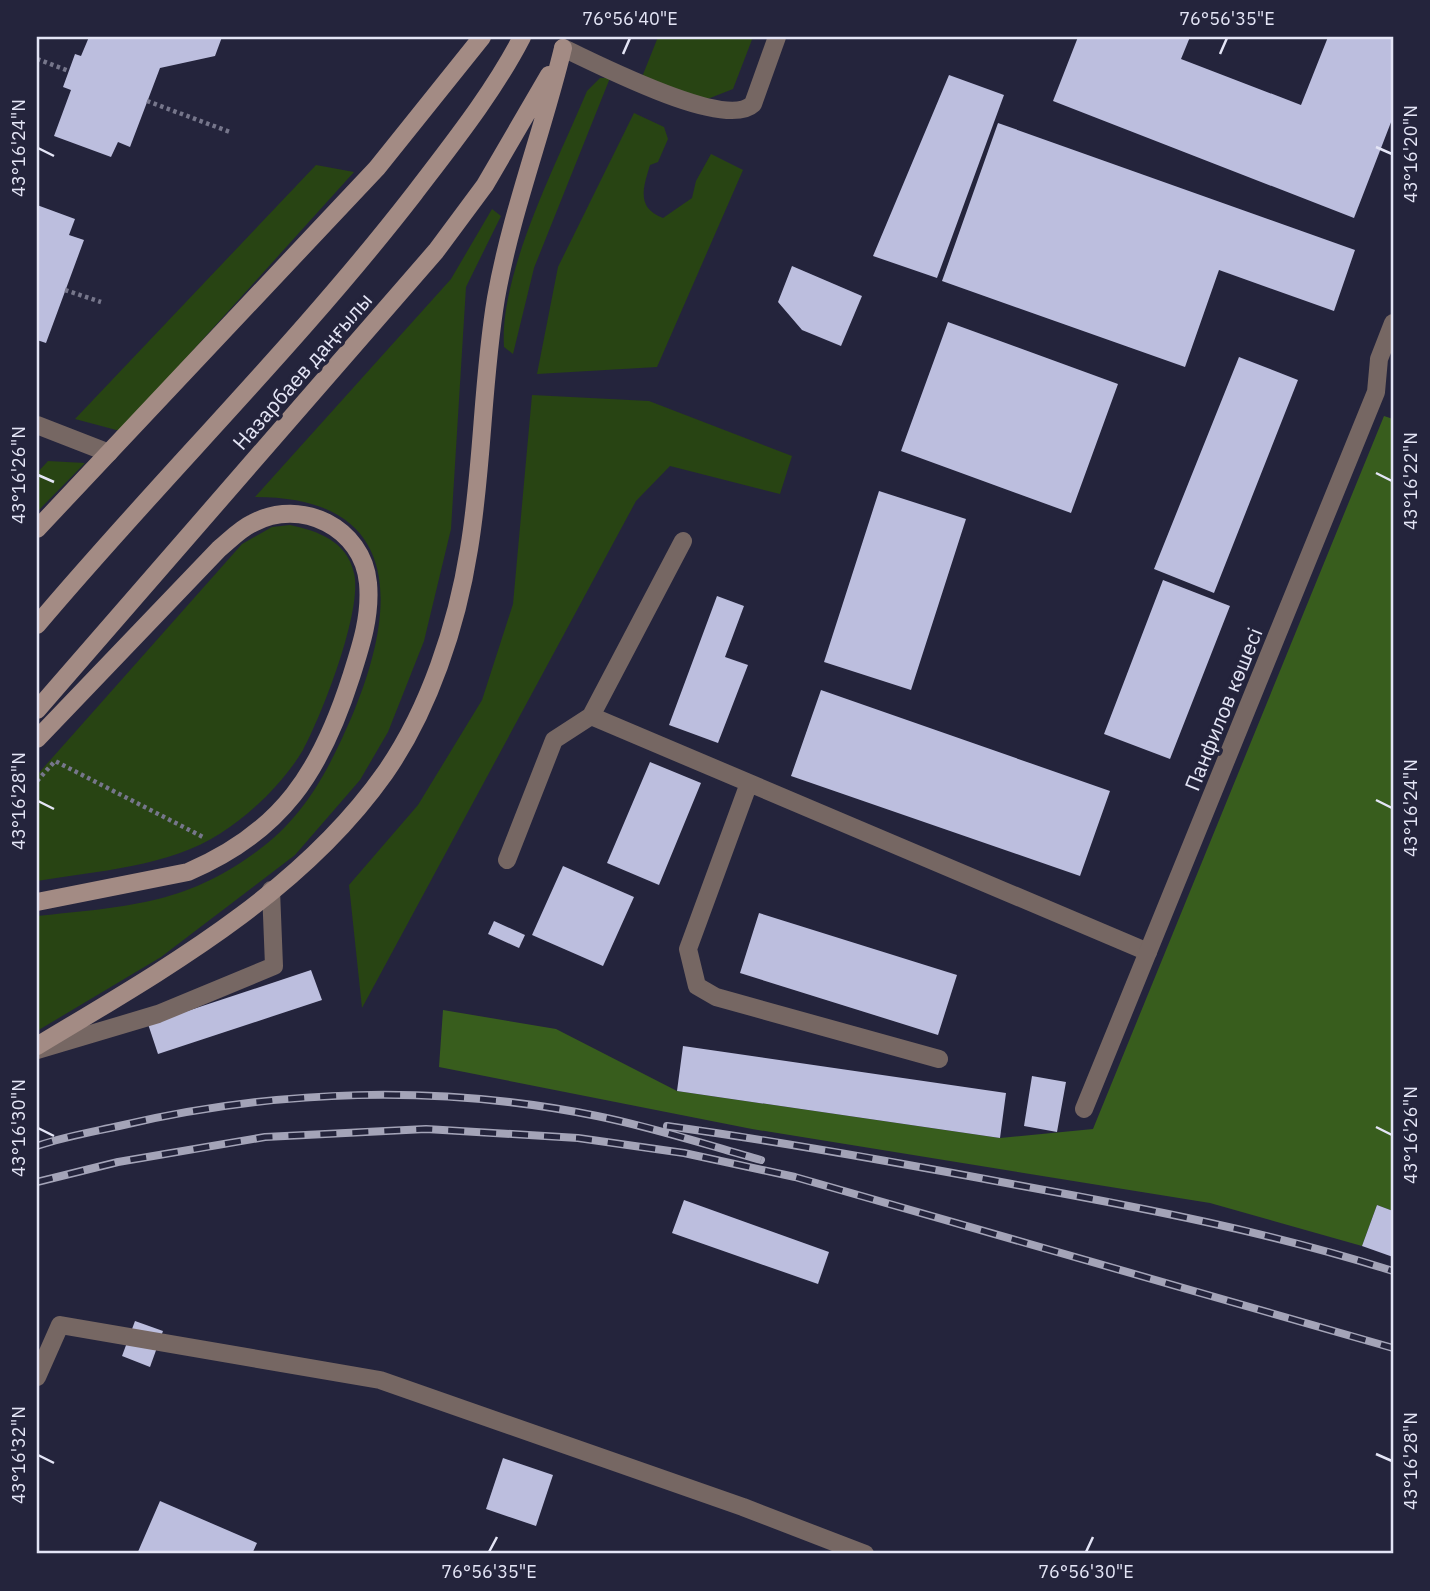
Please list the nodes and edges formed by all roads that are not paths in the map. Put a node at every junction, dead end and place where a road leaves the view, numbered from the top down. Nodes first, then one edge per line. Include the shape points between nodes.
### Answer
1 (482, 37) edge
2 (522, 37) edge
3 (776, 37) edge
4 (565, 42) edge
5 (1393, 323) edge
6 (1385, 394) edge
7 (37, 425) edge
8 (109, 453) junction
9 (37, 529) edge
10 (683, 541) dead end
11 (37, 625) edge
12 (37, 710) edge
13 (592, 716) junction
14 (37, 739) edge
15 (749, 783) junction
16 (507, 860) dead end
17 (271, 890) junction
18 (37, 902) edge
19 (1148, 952) junction
20 (37, 1048) edge
21 (939, 1059) dead end
22 (1084, 1110) dead end
23 (37, 1377) edge
24 (865, 1554) edge

1 - 8 main road via 377,168
2 - 11 main road, Назарбаев даңғылы via 444,153 359,262
3 - 4 street via 753,104 737,112 699,107
4 - 12 main road, Назарбаев даңғылы via 485,185 436,250
4 - 17 main road via 497,294 469,549 436,668 404,742 384,773 326,842
5 - 6 street, Панфилов көшесі via 1379,359
6 - 19 street, Панфилов көшесі
7 - 8 street
8 - 9 main road
10 - 13 street
13 - 15 street
13 - 16 street via 554,740
14 - 18 main road via 219,549 253,522 293,513 315,517 345,535 357,549 368,582 364,634 330,737 300,789 246,838 208,864
15 - 19 street
15 - 21 street via 688,949 697,986 716,996
17 - 20 main road via 186,954
17 - 20 street via 274,967 158,1014
19 - 22 street, Панфилов көшесі
23 - 24 street via 60,1325 380,1380

